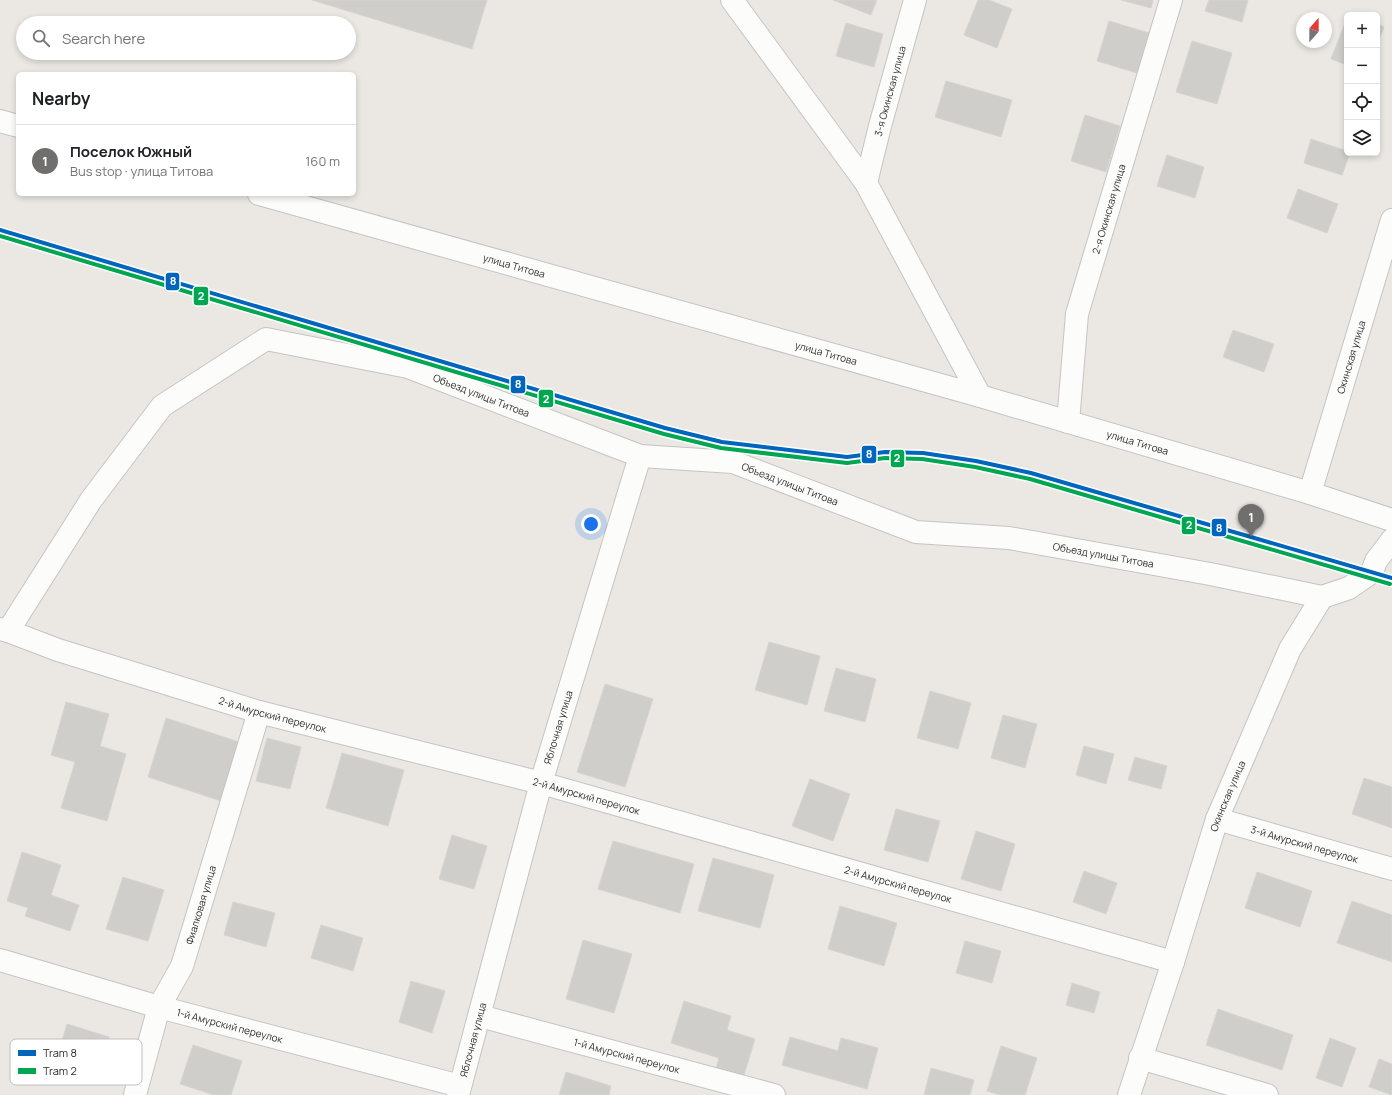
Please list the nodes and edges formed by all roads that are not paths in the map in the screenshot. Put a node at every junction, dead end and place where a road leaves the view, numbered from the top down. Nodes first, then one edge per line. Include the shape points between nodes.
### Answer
1 (732, 0) edge
2 (915, 0) edge
3 (1171, 0) edge
4 (0, 121) edge
5 (16, 125) edge
6 (866, 183) junction
7 (266, 196) edge
8 (1392, 220) edge
9 (980, 396) junction
10 (1068, 422) junction
11 (640, 456) junction
12 (1310, 493) junction
13 (1392, 520) edge
14 (1392, 540) edge
15 (1322, 597) junction
16 (4, 630) edge
17 (259, 712) junction
18 (541, 783) junction
19 (1217, 819) junction
20 (1392, 869) edge
21 (0, 960) edge
22 (1173, 962) junction
23 (159, 1007) junction
24 (480, 1016) junction
25 (1140, 1058) junction
26 (142, 1067) edge
27 (137, 1085) edge
28 (459, 1091) edge
29 (134, 1095) edge
30 (774, 1095) edge
31 (1129, 1095) edge
32 (1267, 1095) edge

1 - 6 street
2 - 6 street, 3-я Окинская улица
3 - 10 street, 2-я Окинская улица via 1077,314
4 - 5 street
6 - 9 street
7 - 9 street, улица Титова
8 - 12 street, Окинская улица
9 - 10 street, улица Титова
10 - 12 street, улица Титова
11 - 15 street, Объезд улицы Титова via 733,462 916,532 1009,538
11 - 16 street, Объезд улицы Титова via 408,367 266,339 162,406 91,500
11 - 18 street, Яблочная улица
12 - 13 street, улица Титова
14 - 15 street via 1376,561 1372,572 1350,588
15 - 19 street, Окинская улица via 1290,649
16 - 17 street, 2-й Амурский переулок via 58,650
17 - 18 street, 2-й Амурский переулок
17 - 23 street, Фиалковая улица via 182,966
18 - 22 street, 2-й Амурский переулок
18 - 24 street, Яблочная улица
19 - 20 street, 3-й Амурский переулок
19 - 22 street, Окинская улица
21 - 23 street, 1-й Амурский переулок
22 - 25 street, Окинская улица
23 - 26 street, Фиалковая улица
23 - 28 street, 1-й Амурский переулок
24 - 28 street, Яблочная улица
24 - 30 street, 1-й Амурский переулок
25 - 31 street, Окинская улица
25 - 32 street
27 - 29 street, Фиалковая улица

